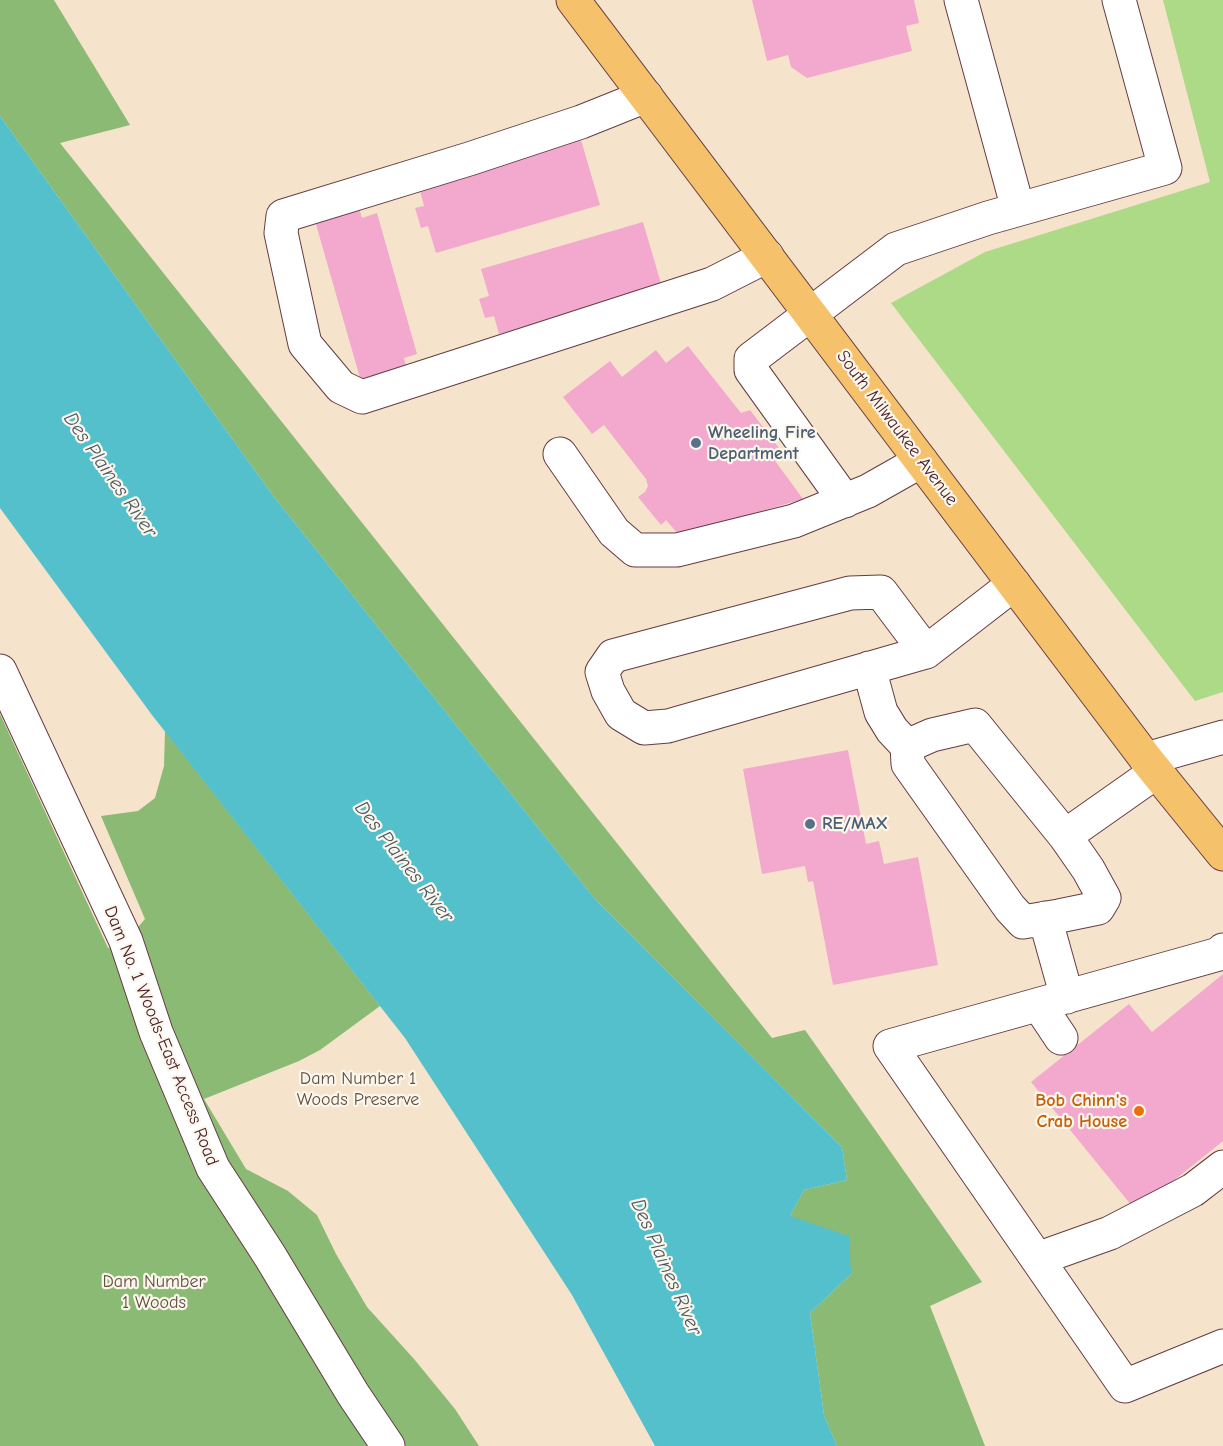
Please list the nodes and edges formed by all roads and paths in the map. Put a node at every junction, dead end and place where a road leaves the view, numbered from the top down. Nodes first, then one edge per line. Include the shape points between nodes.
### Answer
1 (573, 0) edge
2 (962, 0) edge
3 (1119, 0) edge
4 (646, 96) junction
5 (1018, 209) junction
6 (767, 256) junction
7 (810, 313) junction
8 (560, 454) dead end
9 (921, 461) junction
10 (845, 501) junction
11 (1014, 584) junction
12 (926, 652) junction
13 (870, 668) junction
14 (0, 671) edge
15 (1223, 737) edge
16 (908, 747) junction
17 (1151, 766) junction
18 (1065, 836) junction
19 (1223, 854) edge
20 (1045, 918) junction
21 (1223, 950) edge
22 (1053, 1001) junction
23 (1061, 1038) dead end
24 (1223, 1167) edge
25 (1037, 1259) junction
26 (1223, 1346) edge
27 (388, 1446) edge

1 - 4 main road, South Milwaukee Avenue
2 - 5 street
3 - 5 street via 1165,168
4 - 6 main road, South Milwaukee Avenue
4 - 6 street via 581,123 283,216 281,232 305,344 341,387 362,397 712,284
5 - 7 street via 896,249
6 - 7 main road, South Milwaukee Avenue
7 - 9 main road, South Milwaukee Avenue
7 - 10 street via 751,359 751,370
8 - 10 street via 615,532 635,550 677,550 794,521
9 - 10 street
9 - 11 main road, South Milwaukee Avenue
11 - 12 street
11 - 17 main road, South Milwaukee Avenue
12 - 13 street
12 - 13 street via 881,591 850,593 613,656 602,672 621,714 644,728 668,726
13 - 16 street via 882,712
14 - 27 street, Dam No. 1 Woods-East Access Road via 126,941 156,1032 213,1168
15 - 17 street
16 - 18 street via 932,735 975,725
16 - 20 street via 908,764 1010,908 1023,922
17 - 18 street
17 - 19 main road, South Milwaukee Avenue
18 - 20 street via 1104,898 1098,908
20 - 22 street
21 - 22 street
22 - 23 street
22 - 25 street via 890,1046
24 - 25 street via 1193,1190 1110,1233
25 - 26 street via 1125,1386

